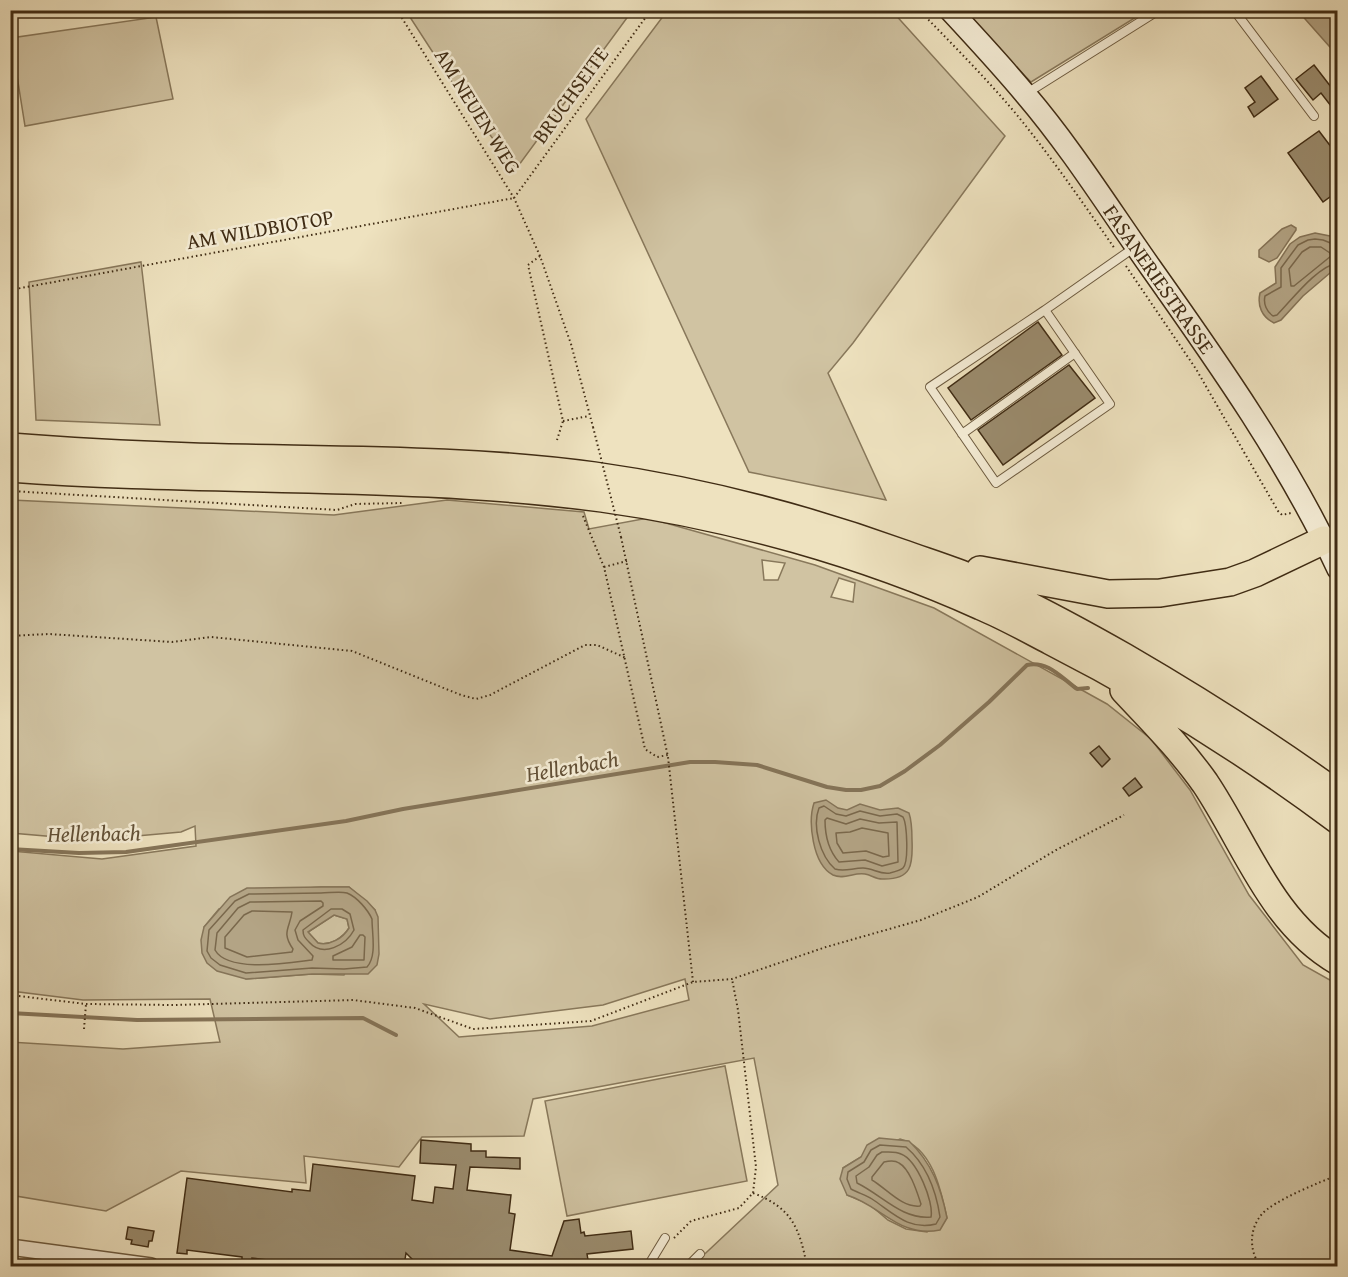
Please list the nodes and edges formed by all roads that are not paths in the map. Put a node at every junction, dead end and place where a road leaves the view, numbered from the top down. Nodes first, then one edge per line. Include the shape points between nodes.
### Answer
1 (950, 10) edge
2 (1159, 10) edge
3 (1234, 10) edge
4 (1026, 94) junction
5 (1314, 116) dead end
6 (1128, 251) junction
7 (1045, 310) junction
8 (1075, 353) junction
9 (962, 434) junction
10 (10, 447) edge
11 (10, 468) edge
12 (1331, 537) edge
13 (866, 540) junction
14 (1338, 569) edge
15 (1102, 667) junction
16 (1338, 795) edge
17 (1338, 820) edge
18 (1338, 961) edge
19 (665, 1238) road end
20 (10, 1247) edge
21 (700, 1254) dead end
22 (151, 1266) edge
23 (648, 1266) edge
24 (688, 1266) edge

1 - 4 street, FASANERIESTRASSE
2 - 4 lane
3 - 5 lane
4 - 6 street, FASANERIESTRASSE via 1057,134
6 - 7 lane
6 - 12 street, FASANERIESTRASSE via 1214,357 1311,515
7 - 8 lane
7 - 9 lane via 930,387
8 - 9 lane
8 - 9 lane via 1110,404 996,483
10 - 13 highway via 194,457 438,463 591,476 740,503
11 - 15 highway via 121,475 430,483 602,498 657,507 808,543 920,581 983,606
12 - 13 highway via 1230,582 1160,593 1108,594 999,575
12 - 14 street, FASANERIESTRASSE
13 - 16 highway via 966,576 1070,626 1180,689
15 - 17 highway via 1198,724
15 - 18 highway via 1189,761 1291,921
19 - 23 lane
20 - 22 street
21 - 24 lane

